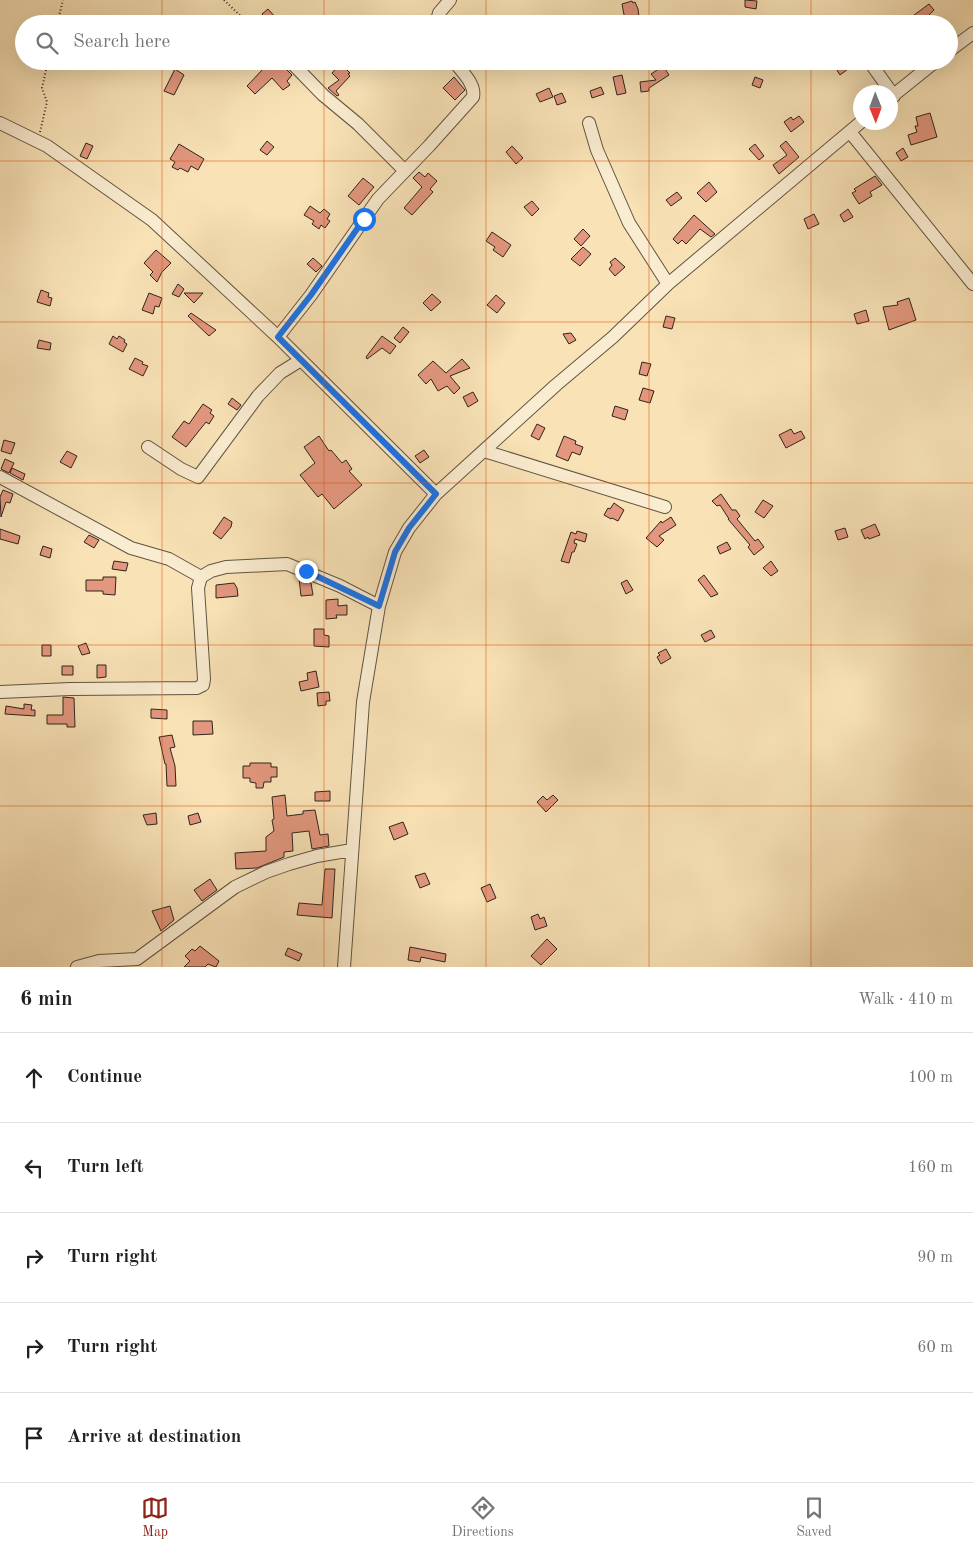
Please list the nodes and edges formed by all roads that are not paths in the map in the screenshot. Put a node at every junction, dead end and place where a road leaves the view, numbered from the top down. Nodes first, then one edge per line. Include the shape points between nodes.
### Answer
1 (450, 0) edge
2 (438, 15) edge
3 (973, 33) edge
4 (958, 44) edge
5 (299, 70) edge
6 (460, 70) edge
7 (875, 70) edge
8 (925, 70) edge
9 (884, 85) edge
10 (898, 92) edge
11 (0, 123) edge
12 (589, 123) dead end
13 (853, 129) edge
14 (850, 132) junction
15 (405, 171) junction
16 (668, 284) junction
17 (973, 284) edge
18 (278, 337) junction
19 (301, 360) junction
20 (148, 447) dead end
21 (484, 451) junction
22 (0, 477) edge
23 (436, 494) junction
24 (665, 507) dead end
25 (201, 577) junction
26 (379, 606) junction
27 (0, 692) edge
28 (352, 850) junction
29 (77, 967) edge
30 (344, 967) edge

1 - 2 street
3 - 4 street
5 - 15 street
6 - 15 street via 472,86 473,97
7 - 9 street
8 - 10 street
11 - 18 street via 38,141 152,220
12 - 16 street via 597,150 629,224
13 - 14 street
14 - 16 street
14 - 17 street
15 - 18 street via 378,199
16 - 21 street
18 - 19 street
19 - 20 street via 280,373 258,396 198,477
19 - 23 street
21 - 23 street
21 - 24 street
22 - 25 street via 131,548 169,559
23 - 26 street via 395,552
25 - 26 street via 226,567 287,564
25 - 27 street via 198,588 203,685 189,689
26 - 28 street via 364,702
28 - 29 street via 288,864 235,887 137,959 114,959
28 - 30 street

